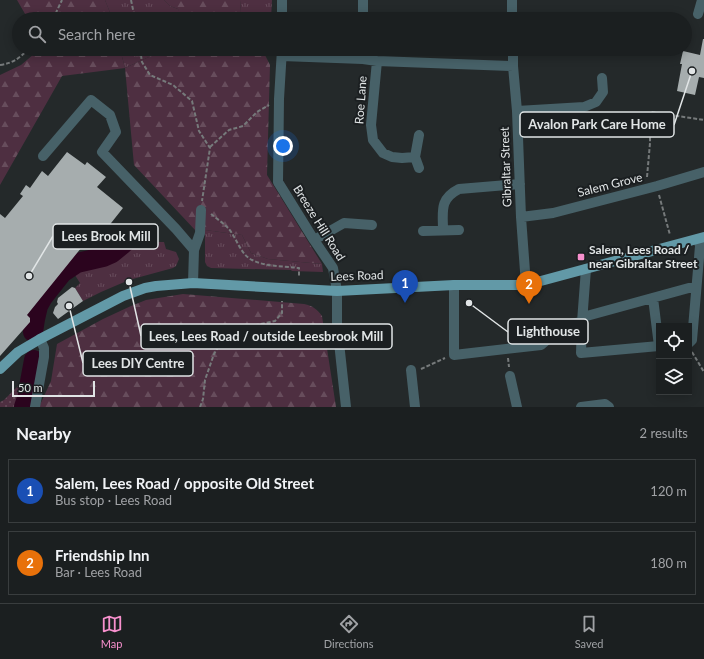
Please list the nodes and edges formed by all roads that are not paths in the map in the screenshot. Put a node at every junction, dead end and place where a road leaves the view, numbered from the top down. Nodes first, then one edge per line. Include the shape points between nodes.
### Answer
1 (282, 0) edge
2 (363, 0) edge
3 (512, 0) edge
4 (702, 0) edge
5 (282, 12) edge
6 (363, 12) edge
7 (512, 12) edge
8 (698, 14) dead end
9 (282, 56) edge
10 (367, 56) edge
11 (513, 56) edge
12 (377, 61) junction
13 (513, 66) junction
14 (602, 78) dead end
15 (517, 111) junction
16 (419, 135) dead end
17 (43, 156) dead end
18 (415, 157) junction
19 (419, 168) dead end
20 (704, 172) edge
21 (520, 184) junction
22 (201, 208) road end
23 (521, 217) junction
24 (372, 225) dead end
25 (442, 230) junction
26 (459, 230) dead end
27 (423, 231) dead end
28 (701, 238) edge
29 (314, 240) junction
30 (194, 250) junction
31 (586, 269) junction
32 (193, 283) junction
33 (526, 284) junction
34 (454, 286) junction
35 (696, 286) junction
36 (337, 291) junction
37 (653, 298) junction
38 (582, 320) junction
39 (656, 323) edge
40 (692, 325) edge
41 (40, 339) junction
42 (656, 346) edge
43 (0, 369) edge
44 (411, 372) road end
45 (510, 376) road end
46 (35, 407) edge
47 (346, 407) edge
48 (415, 407) edge
49 (516, 407) edge
50 (581, 407) edge
51 (608, 407) edge

1 - 5 street
2 - 6 street
3 - 7 street
4 - 8 street
9 - 29 street, Breeze Hill Road via 278,182
10 - 12 street
11 - 13 street, Gibraltar Street
12 - 13 street
12 - 18 street, Roe Lane via 371,125 373,140 383,153 392,157
13 - 15 street, Gibraltar Street
14 - 15 street via 602,92 596,102 584,107
15 - 21 street, Gibraltar Street
16 - 18 street
17 - 30 street via 91,100 110,115 116,132 102,152
18 - 19 street
20 - 23 street, Salem Grove via 553,213
21 - 23 street, Gibraltar Street
21 - 25 street via 459,189 452,192 446,198 443,207
22 - 30 street via 200,233
23 - 33 street, Gibraltar Street
24 - 29 street via 344,223
25 - 26 street
25 - 27 street
28 - 31 main road, Lees Road
28 - 35 street
29 - 36 street, Breeze Hill Road via 333,268
30 - 32 street
31 - 33 main road, Lees Road
31 - 38 street
32 - 36 main road, Lees Road
32 - 41 main road, Lees Road via 156,286 135,292
33 - 34 main road, Lees Road
34 - 36 main road, Lees Road
34 - 38 street via 454,354 541,345 564,325
35 - 37 street
35 - 40 street
36 - 47 street, Breeze Hill Road via 337,324
37 - 38 street
37 - 39 street
38 - 42 street via 582,353
41 - 43 main road, Lees Road via 18,352
41 - 46 street via 44,357
44 - 48 street
45 - 49 street
50 - 51 street via 605,404

